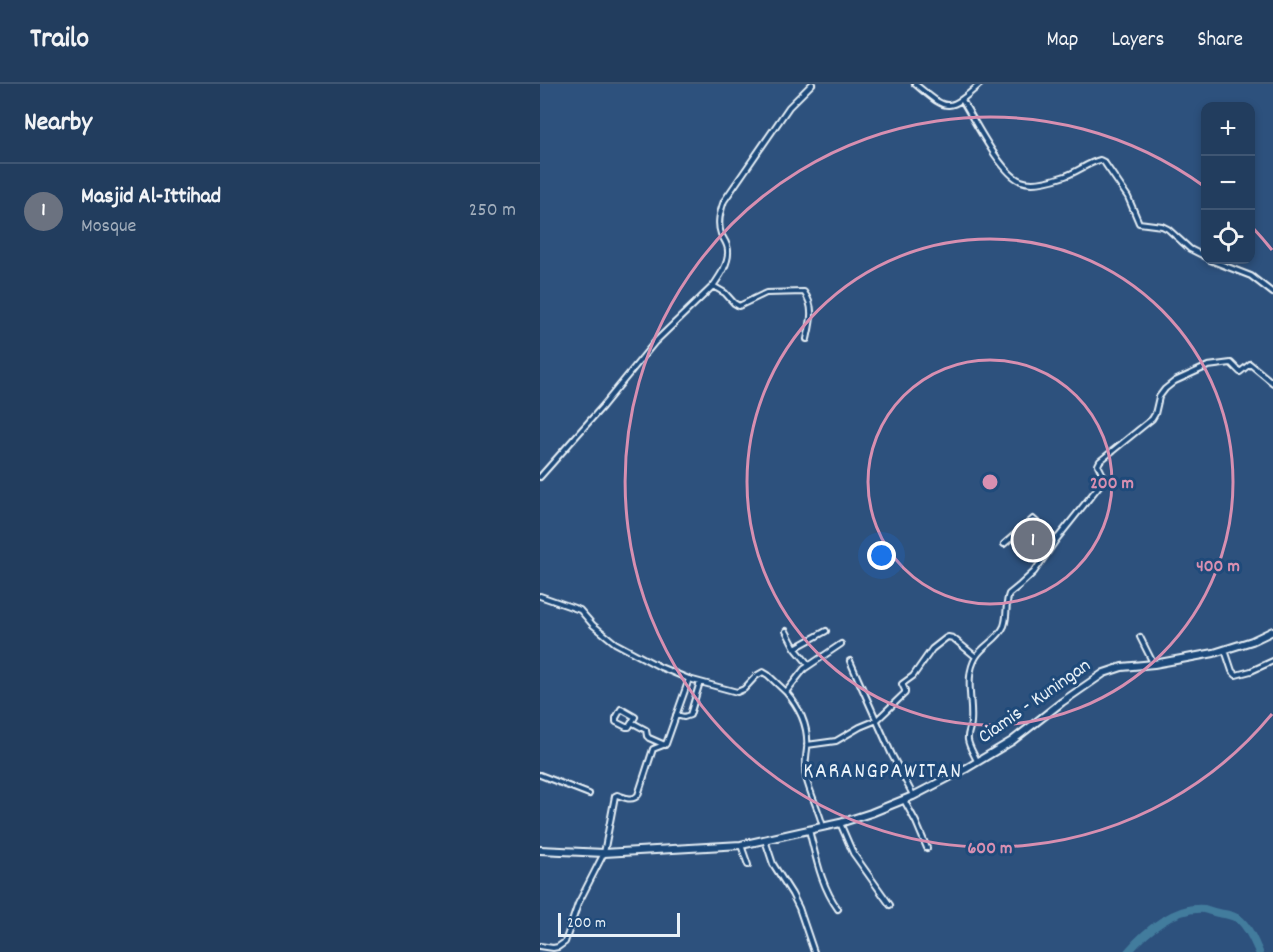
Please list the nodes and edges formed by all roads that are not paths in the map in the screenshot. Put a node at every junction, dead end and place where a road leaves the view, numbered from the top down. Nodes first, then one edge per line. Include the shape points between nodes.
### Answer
1 (812, 84) edge
2 (915, 84) edge
3 (980, 84) edge
4 (962, 100) junction
5 (1201, 254) edge
6 (1220, 264) edge
7 (713, 286) junction
8 (1273, 293) edge
9 (807, 339) dead end
10 (1273, 383) edge
11 (540, 477) edge
12 (1056, 540) junction
13 (1004, 544) dead end
14 (540, 596) edge
15 (786, 631) dead end
16 (1273, 631) edge
17 (826, 632) dead end
18 (1140, 637) dead end
19 (841, 644) dead end
20 (795, 648) junction
21 (1225, 649) junction
22 (976, 657) junction
23 (850, 661) dead end
24 (1273, 661) edge
25 (1154, 664) junction
26 (809, 665) junction
27 (689, 679) junction
28 (700, 682) junction
29 (786, 692) junction
30 (676, 715) junction
31 (877, 720) junction
32 (633, 723) junction
33 (665, 745) junction
34 (807, 745) junction
35 (978, 762) junction
36 (540, 775) edge
37 (589, 794) dead end
38 (913, 796) junction
39 (904, 800) junction
40 (840, 823) junction
41 (823, 827) junction
42 (809, 829) junction
43 (765, 839) junction
44 (741, 845) junction
45 (927, 848) dead end
46 (540, 850) edge
47 (604, 853) junction
48 (748, 865) dead end
49 (890, 905) dead end
50 (838, 909) dead end
51 (540, 946) edge
52 (814, 952) edge

1 - 7 street via 789,107 724,201 719,227 728,256
2 - 4 street via 942,105
3 - 4 street
4 - 5 street via 997,157 1016,179 1028,183 1046,181 1102,161 1128,197 1139,223 1168,229
6 - 8 street via 1251,276
7 - 9 street via 739,306 766,293 804,292 812,309
7 - 11 street via 655,342
10 - 12 street via 1252,365 1240,372 1231,363 1210,366 1175,381 1159,397 1152,419 1100,461 1103,481
12 - 13 street via 1033,519
12 - 22 street via 1034,572 1009,594 1003,628
14 - 27 street via 576,608 615,643
15 - 20 street
16 - 21 highway, Ciamis - Kuningan
17 - 20 street
18 - 25 street
19 - 26 street
20 - 26 street
21 - 24 street via 1236,675
21 - 25 highway, Ciamis - Kuningan
22 - 31 street via 946,638 902,684 905,693
22 - 35 street via 971,670 968,738
23 - 31 street
25 - 35 highway, Ciamis - Kuningan via 1122,667 1100,675
26 - 29 street
27 - 28 street
27 - 30 street
28 - 29 street via 737,692 763,672
28 - 30 street via 690,715
29 - 34 street via 801,714
30 - 33 street
31 - 34 street via 836,741
31 - 38 street
32 - 32 street via 634,716 623,710 616,718 627,728
32 - 33 street via 646,729 649,738
33 - 47 street via 653,750 637,797 615,796
34 - 41 street via 806,777
35 - 38 highway, Ciamis - Kuningan
36 - 37 street
38 - 39 highway, Ciamis - Kuningan
39 - 40 highway, Ciamis - Kuningan
39 - 45 street
40 - 41 highway, Ciamis - Kuningan
40 - 49 street via 858,861
41 - 42 highway, Ciamis - Kuningan
42 - 43 highway, Ciamis - Kuningan
42 - 50 street via 823,884
43 - 44 highway, Ciamis - Kuningan
43 - 52 street via 773,864 799,908
44 - 47 highway, Ciamis - Kuningan
44 - 48 street
46 - 47 highway, Ciamis - Kuningan
47 - 51 street via 578,904 566,942 553,948

